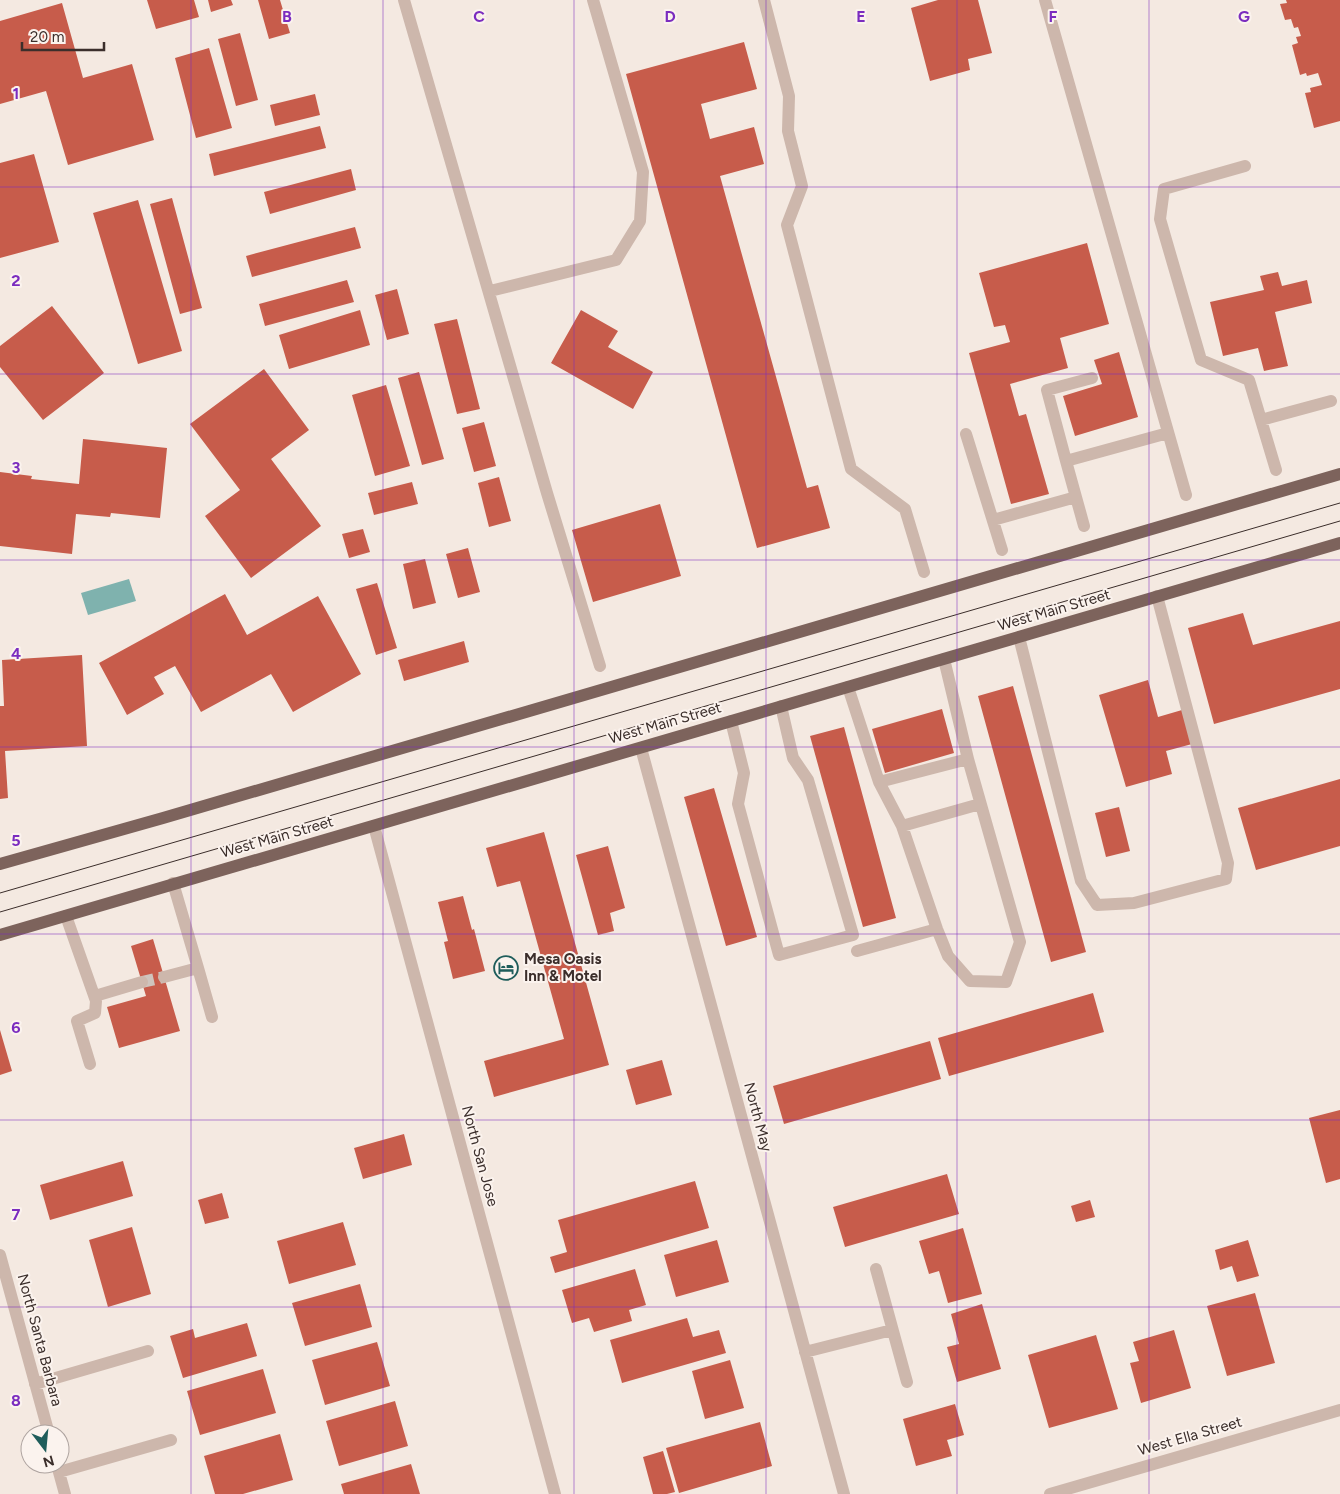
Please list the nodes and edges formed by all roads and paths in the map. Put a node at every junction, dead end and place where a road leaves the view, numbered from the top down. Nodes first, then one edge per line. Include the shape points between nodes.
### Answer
1 (404, 0) edge
2 (593, 0) edge
3 (764, 0) edge
4 (1045, 0) edge
5 (1245, 166) dead end
6 (490, 291) junction
7 (1092, 378) dead end
8 (1332, 401) dead end
9 (1261, 420) junction
10 (1168, 433) junction
11 (966, 434) dead end
12 (1066, 461) junction
13 (1276, 470) dead end
14 (1340, 474) edge
15 (1186, 495) dead end
16 (1076, 497) junction
17 (993, 520) junction
18 (1084, 526) dead end
19 (1340, 543) edge
20 (1002, 550) dead end
21 (924, 572) dead end
22 (1158, 596) junction
23 (1020, 637) junction
24 (944, 659) junction
25 (600, 666) dead end
26 (848, 686) junction
27 (780, 706) junction
28 (731, 721) junction
29 (641, 748) junction
30 (968, 759) junction
31 (880, 782) junction
32 (980, 804) junction
33 (374, 826) junction
34 (902, 826) junction
35 (0, 864) edge
36 (173, 884) junction
37 (66, 916) junction
38 (937, 929) junction
39 (0, 935) edge
40 (857, 951) dead end
41 (198, 968) junction
42 (164, 977) tunnel mouth
43 (142, 982) tunnel mouth
44 (95, 996) junction
45 (212, 1017) dead end
46 (90, 1064) dead end
47 (0, 1255) edge
48 (876, 1269) dead end
49 (892, 1330) junction
50 (148, 1351) dead end
51 (805, 1352) junction
52 (907, 1382) dead end
53 (35, 1384) junction
54 (1340, 1410) edge
55 (46, 1424) edge
56 (170, 1440) dead end
57 (70, 1465) edge
58 (60, 1474) edge
59 (65, 1494) edge
60 (555, 1494) edge
61 (844, 1494) edge
62 (1050, 1494) edge

1 - 6 street
2 - 6 street via 642,172 640,221 616,260
3 - 21 street via 789,96 788,131 802,186 787,225 851,469 905,509
4 - 10 street
5 - 9 street via 1164,189 1160,219 1201,360 1249,380
6 - 25 street
7 - 12 street via 1047,390
8 - 9 street
9 - 13 street
10 - 12 street
10 - 15 street
11 - 17 street
12 - 16 street
14 - 35 main road
16 - 17 street
16 - 18 street
17 - 20 street
19 - 22 main road, West Main Street
22 - 23 main road, West Main Street
22 - 23 street via 1228,863 1226,879 1134,903 1097,905 1081,881
23 - 24 main road, West Main Street
24 - 26 main road, West Main Street
24 - 30 street
26 - 27 main road, West Main Street
26 - 31 street
27 - 28 main road, West Main Street
27 - 28 street via 793,758 808,780 853,935 780,955 738,804 744,773
28 - 29 main road, West Main Street
29 - 33 main road, West Main Street
29 - 51 street, North May
30 - 31 street
30 - 32 street
31 - 34 street
32 - 34 street
32 - 38 street via 1020,942 1006,982 970,981 948,956
33 - 36 main road, West Main Street
33 - 60 street, North San Jose
34 - 38 street
36 - 37 main road, West Main Street
36 - 41 street
37 - 39 main road, West Main Street
37 - 44 street
38 - 40 street
41 - 42 street
41 - 45 street
43 - 44 street
44 - 46 street via 95,1013 77,1021
47 - 53 street, North Santa Barbara
48 - 49 street
49 - 51 street
49 - 52 street
50 - 53 street
51 - 61 street, North May
53 - 55 street, North Santa Barbara
54 - 62 street, West Ella Street
56 - 57 street
58 - 59 street

